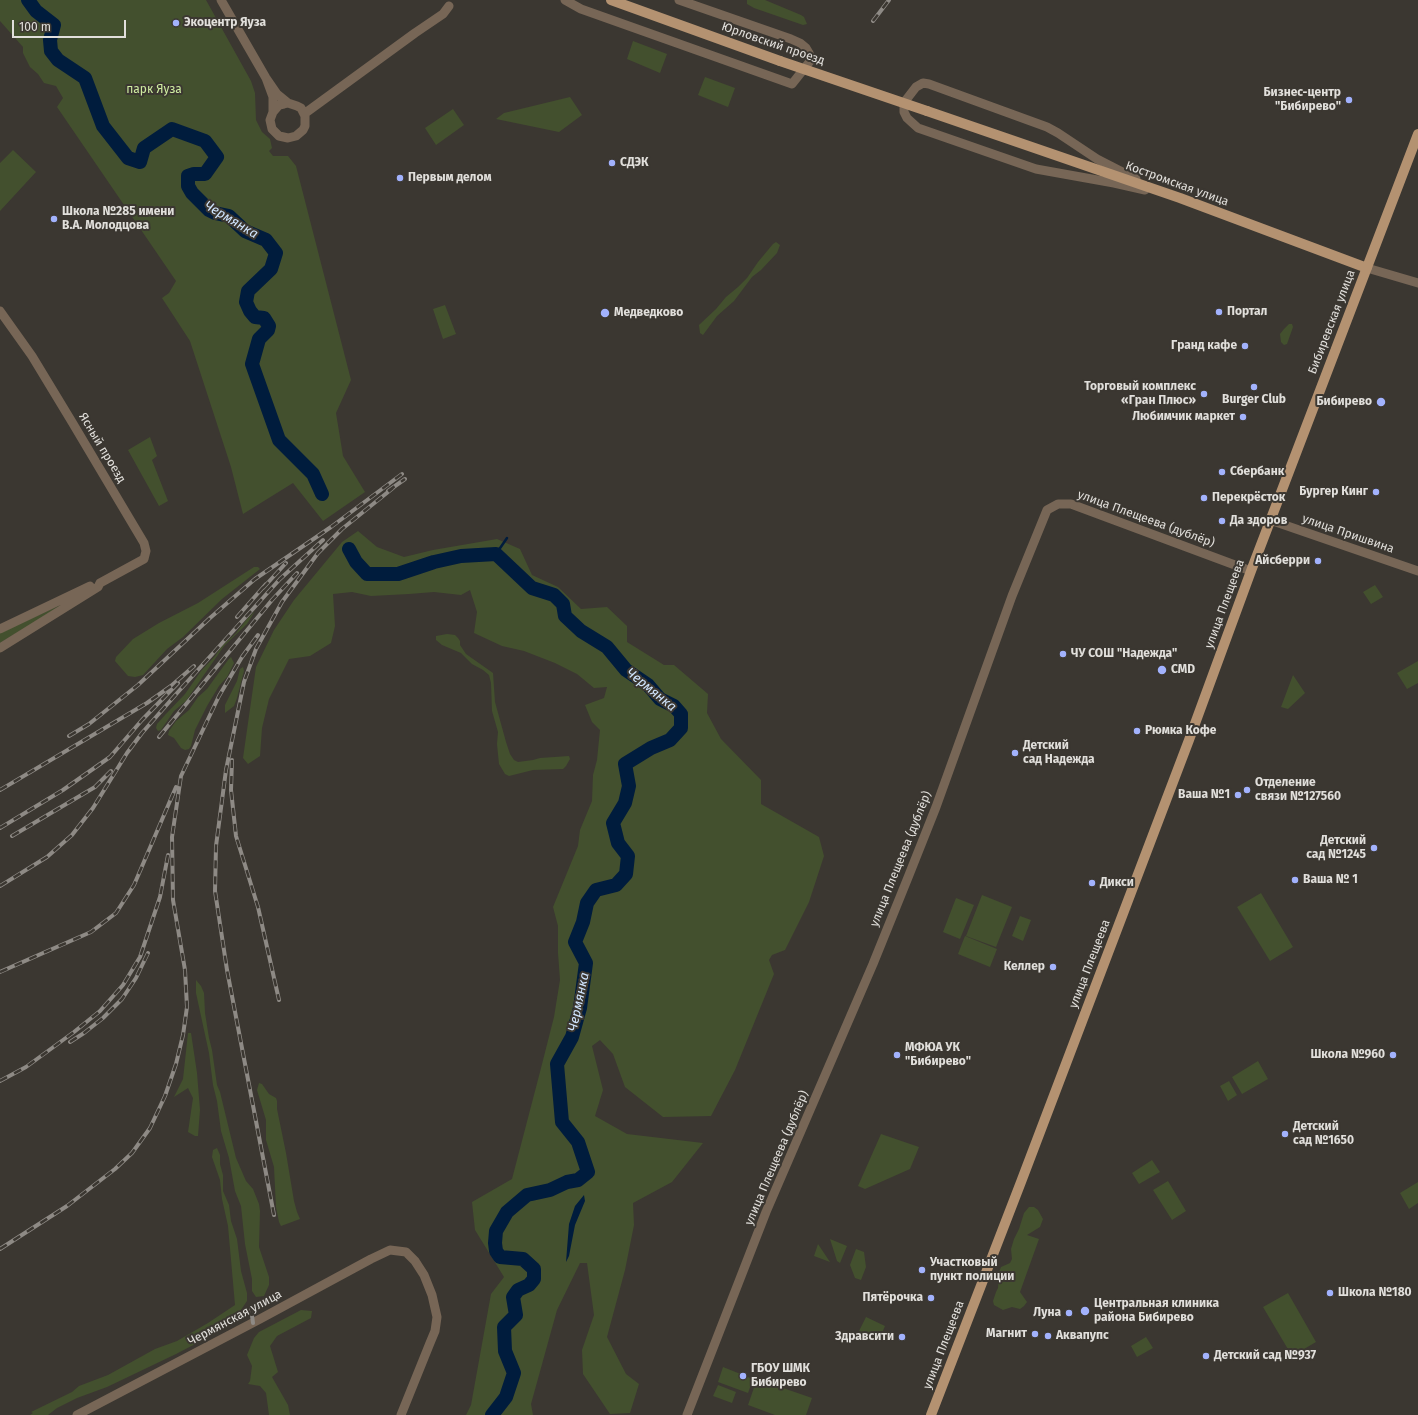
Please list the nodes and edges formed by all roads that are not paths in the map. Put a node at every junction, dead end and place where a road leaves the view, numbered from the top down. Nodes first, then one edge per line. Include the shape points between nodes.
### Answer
1 (221, 0) edge
2 (565, 0) edge
3 (611, 0) edge
4 (679, 0) edge
5 (449, 6) dead end
6 (266, 78) junction
7 (288, 103) junction
8 (927, 111) joint
9 (273, 112) junction
10 (304, 114) junction
11 (1418, 134) edge
12 (1154, 189) junction
13 (1180, 198) junction
14 (1367, 268) junction
15 (1418, 284) edge
16 (0, 311) edge
17 (1270, 520) junction
18 (1251, 571) junction
19 (1418, 571) edge
20 (100, 583) junction
21 (0, 629) edge
22 (0, 648) edge
23 (77, 1415) edge
24 (401, 1415) edge
25 (687, 1415) edge
26 (931, 1415) edge

1 - 6 street
2 - 4 street via 581,9 792,84 811,60 810,53 800,43
3 - 8 main road, Юрловский проезд, bridge
5 - 10 street via 443,14
6 - 7 street via 277,94
6 - 9 street via 273,97
7 - 9 street via 279,105
7 - 10 street via 297,106
8 - 12 main road, Костромская улица
9 - 10 street via 270,120 272,129 279,136 288,138 303,130
11 - 14 main road, Бибиревская улица
12 - 13 main road, Костромская улица
12 - 13 street via 1097,159 1047,127 929,84 923,83 916,87 906,100 904,112 907,118 918,128 931,133 1036,169
13 - 14 main road, Костромская улица
14 - 15 street, Костромская улица
14 - 17 main road, Бибиревская улица
16 - 20 street, Ясный проезд via 35,361 144,543 144,559
17 - 18 main road, улица Плещеева
17 - 19 street, улица Пришвина
18 - 25 street, улица Плещеева (дублёр) via 1071,504 1058,504 1047,510 1012,596 909,875 766,1212
18 - 26 main road, улица Плещеева
20 - 21 street
20 - 22 street via 98,587
23 - 24 street, Чермянская улица via 390,1250 406,1252 415,1261 432,1295 437,1318

